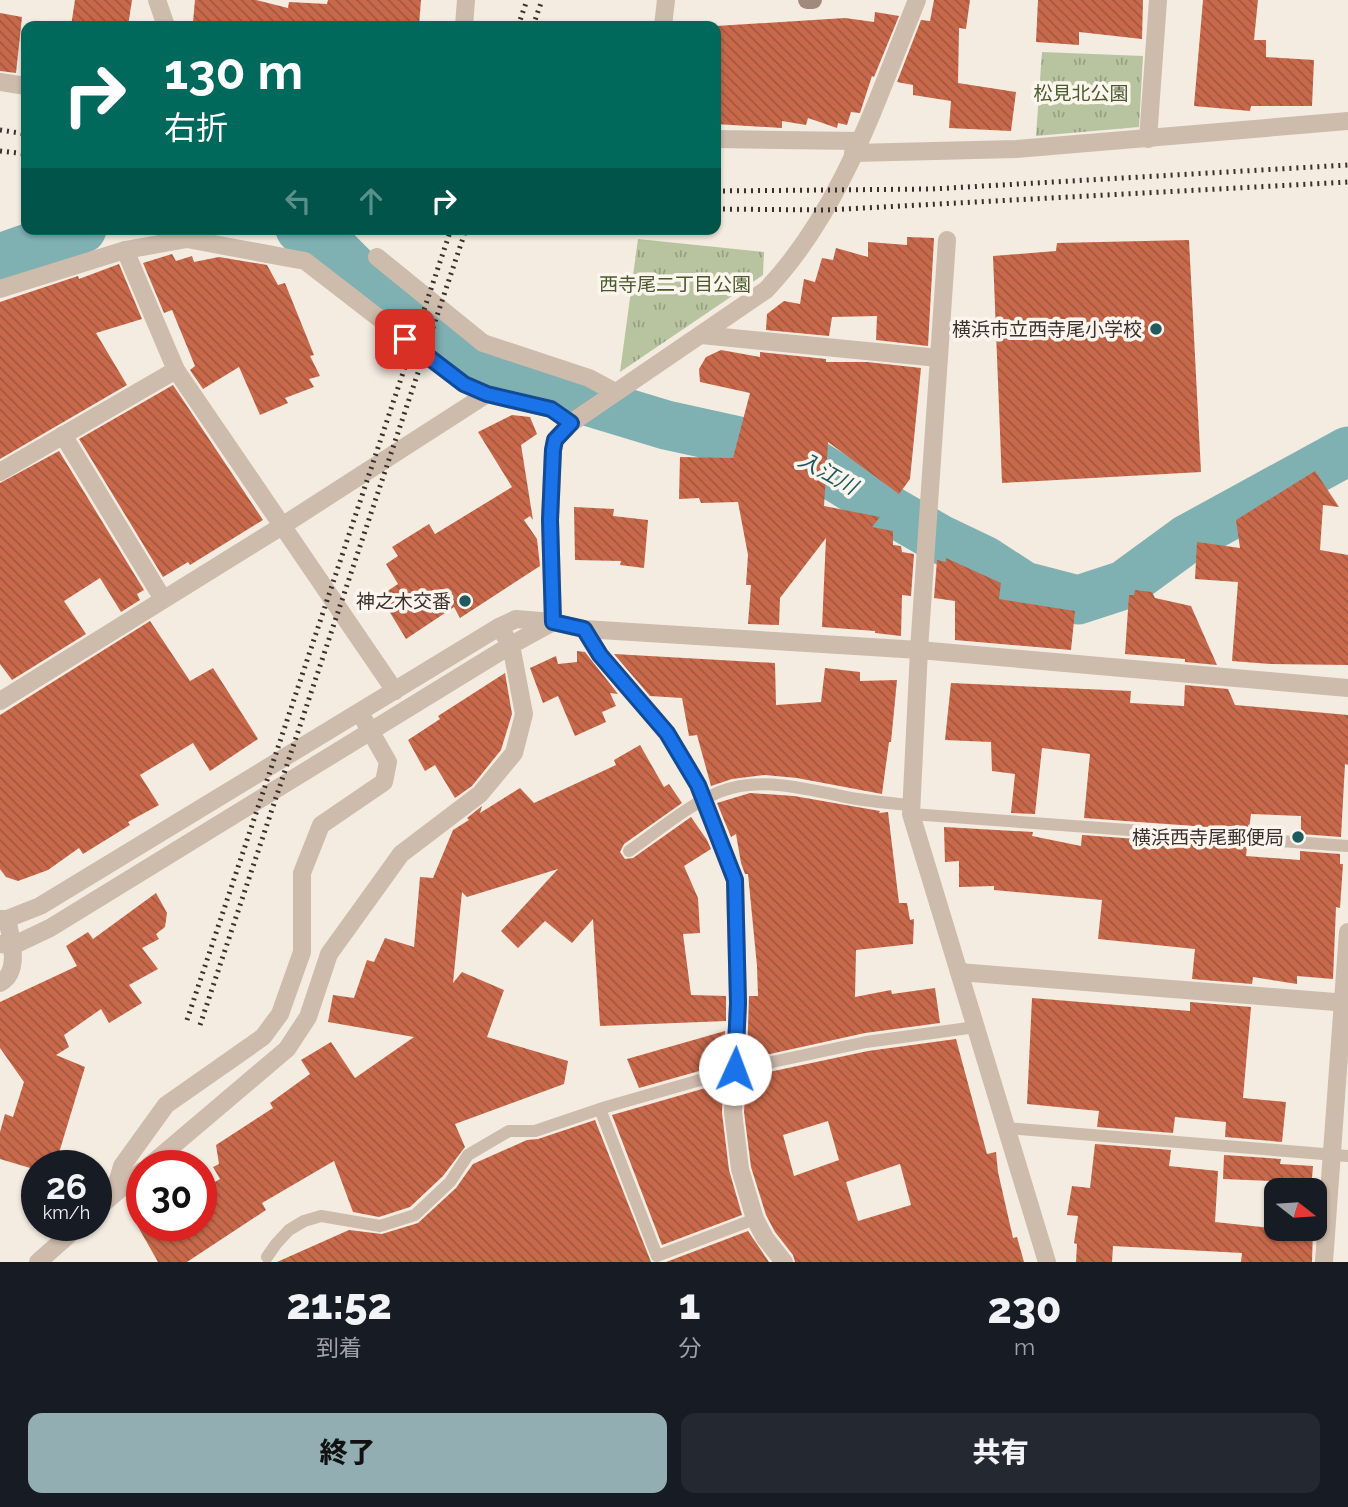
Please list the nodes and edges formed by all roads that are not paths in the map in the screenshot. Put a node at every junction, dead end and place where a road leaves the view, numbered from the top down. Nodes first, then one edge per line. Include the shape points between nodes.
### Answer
1 (157, 0) edge
2 (466, 0) edge
3 (666, 0) edge
4 (807, 0) edge
5 (813, 0) edge
6 (917, 0) edge
7 (1158, 0) edge
8 (164, 21) edge
9 (464, 21) edge
10 (664, 21) edge
11 (0, 82) edge
12 (21, 85) edge
13 (1348, 121) edge
14 (721, 139) edge
15 (1147, 139) junction
16 (856, 147) junction
17 (947, 240) dead end
18 (125, 250) junction
19 (377, 257) dead end
20 (0, 289) edge
21 (701, 335) junction
22 (939, 358) junction
23 (176, 370) junction
24 (487, 394) junction
25 (613, 394) junction
26 (571, 423) junction
27 (63, 435) junction
28 (0, 472) edge
29 (282, 526) junction
30 (163, 599) junction
31 (553, 622) junction
32 (499, 627) junction
33 (584, 629) junction
34 (510, 645) junction
35 (919, 650) junction
36 (1348, 688) edge
37 (395, 691) junction
38 (0, 701) edge
39 (360, 713) junction
40 (370, 731) junction
41 (704, 800) junction
42 (910, 810) junction
43 (1348, 846) edge
44 (629, 851) dead end
45 (3, 915) edge
46 (1348, 932) edge
47 (6, 945) edge
48 (959, 972) junction
49 (0, 983) edge
50 (1345, 1003) edge
51 (976, 1027) junction
52 (735, 1069) junction
53 (600, 1109) junction
54 (1006, 1128) junction
55 (168, 1150) edge
56 (1340, 1155) edge
57 (126, 1184) edge
58 (114, 1194) joint
59 (755, 1219) junction
60 (62, 1241) edge
61 (267, 1257) dead end
62 (38, 1262) edge
63 (784, 1262) edge
64 (1047, 1262) edge
65 (1324, 1262) edge

1 - 8 street
2 - 9 street
3 - 10 street
4 - 5 main road
6 - 16 street
7 - 15 street
11 - 12 street
13 - 15 street
14 - 16 street
15 - 16 street via 1017,149
16 - 21 street via 827,210 791,264 766,290
17 - 22 street
18 - 20 street
18 - 23 street
18 - 24 street via 187,239 305,261 464,384
19 - 25 street via 483,343 589,378
21 - 22 street
21 - 25 street
22 - 35 street
23 - 27 street
23 - 29 street
24 - 26 street via 551,409
24 - 29 street
25 - 26 street
26 - 31 street via 555,440 553,450
27 - 28 street
27 - 30 street
29 - 30 street
29 - 37 street
30 - 38 street
31 - 32 street via 516,619
31 - 33 street
31 - 34 street
32 - 34 street
32 - 37 street
33 - 35 street
33 - 41 street via 600,655 667,733
34 - 40 street
34 - 55 street via 524,714 514,753 480,794 401,854 329,954 308,1017 287,1049
35 - 36 street
35 - 42 street
37 - 39 street
39 - 40 street
39 - 45 street via 40,906
40 - 47 street via 50,928
40 - 58 street via 388,762 384,782 321,825 302,873 302,952 280,1014 263,1037 166,1105 122,1166
41 - 42 lane via 721,791 778,784
41 - 44 lane
41 - 52 street via 735,880
42 - 43 lane
42 - 48 street
45 - 47 street
46 - 50 street
47 - 49 street via 12,966
48 - 50 street
48 - 51 street
50 - 56 street
51 - 52 lane via 866,1042
51 - 54 street
52 - 53 lane
52 - 59 street via 733,1112 740,1168
53 - 59 lane via 657,1256
53 - 61 lane via 535,1131 509,1131 468,1156 450,1182 415,1215 380,1226 321,1216 289,1230
54 - 56 lane
54 - 64 street
56 - 65 street
57 - 58 street
59 - 63 street
60 - 62 street

